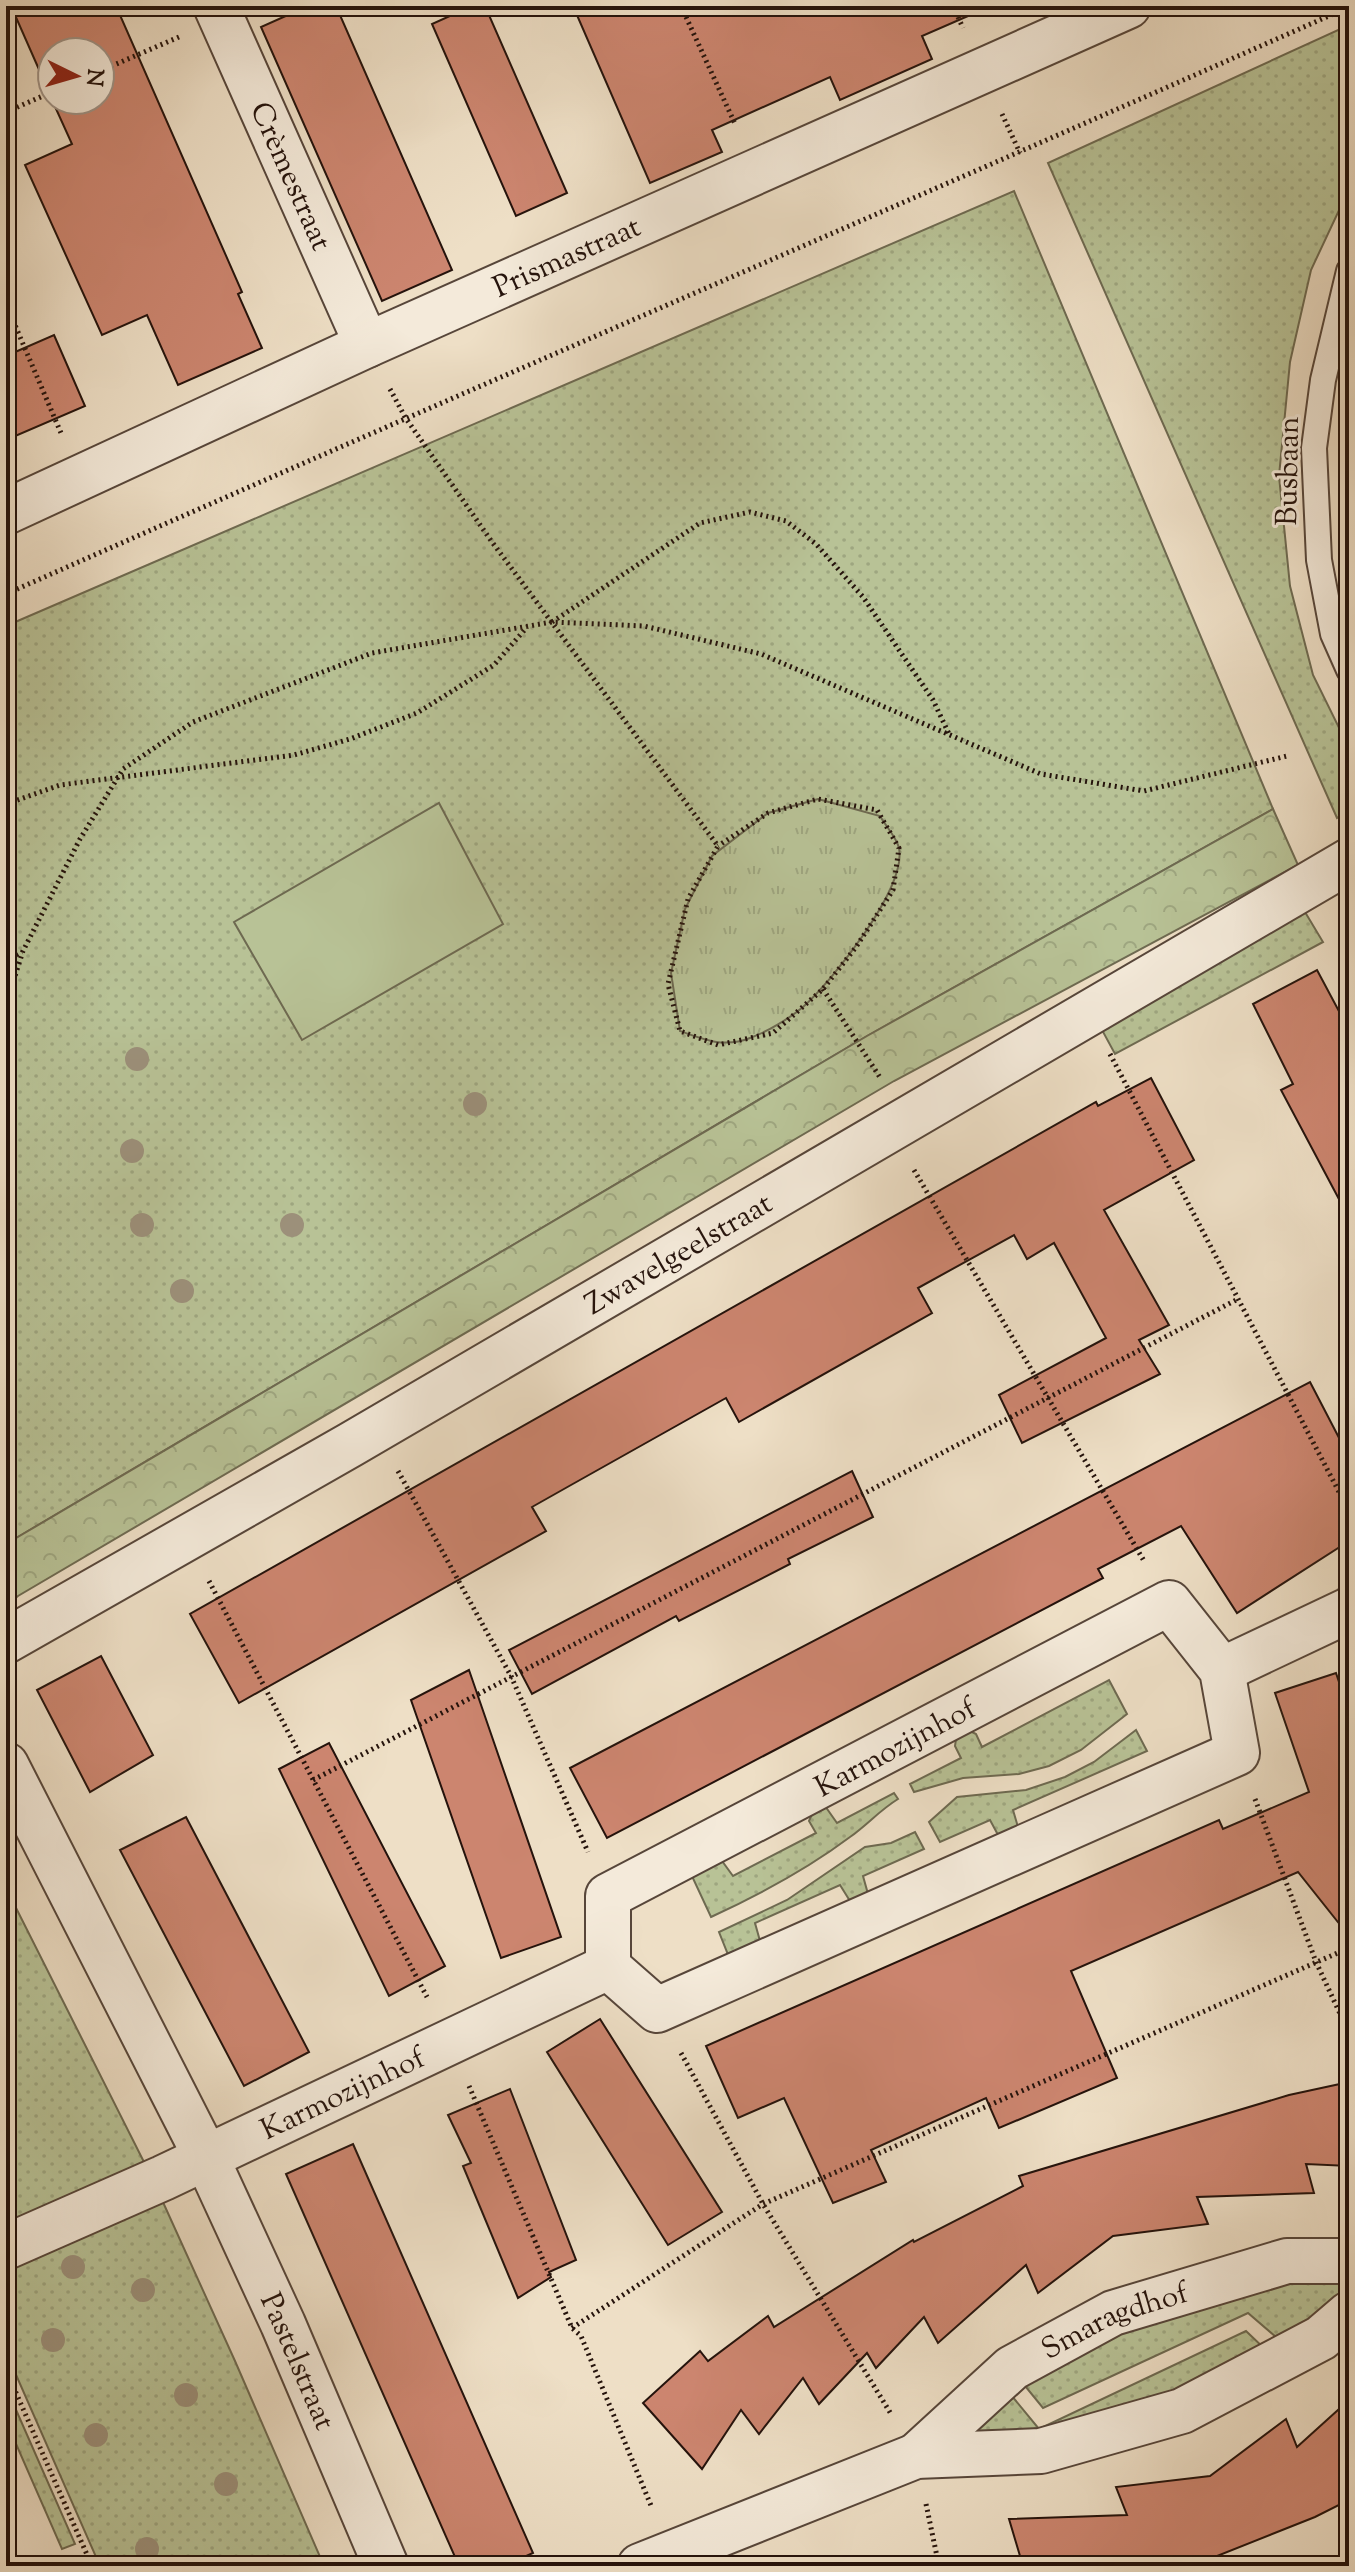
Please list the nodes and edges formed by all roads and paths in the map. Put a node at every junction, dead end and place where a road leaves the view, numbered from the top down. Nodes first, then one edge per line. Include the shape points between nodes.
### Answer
1 (216, 6) edge
2 (681, 6) edge
3 (1128, 6) edge
4 (1349, 7) edge
5 (36, 99) edge
6 (6, 112) edge
7 (757, 170) junction
8 (1349, 271) edge
9 (6, 304) edge
10 (367, 345) junction
11 (405, 417) junction
12 (80, 478) junction
13 (6, 512) edge
14 (6, 594) edge
15 (552, 622) junction
16 (527, 626) junction
17 (1349, 670) edge
18 (949, 735) junction
19 (1287, 756) dead end
20 (118, 777) junction
21 (6, 804) edge
22 (718, 846) junction
23 (1345, 874) edge
24 (23, 951) junction
25 (6, 961) edge
26 (823, 989) junction
27 (6, 1004) edge
28 (1088, 1012) junction
29 (898, 1124) junction
30 (1238, 1299) junction
31 (1046, 1398) junction
32 (374, 1429) junction
33 (1349, 1511) edge
34 (1169, 1603) junction
35 (1349, 1610) edge
36 (6, 1641) edge
37 (1222, 1670) junction
38 (511, 1676) junction
39 (1237, 1753) junction
40 (6, 1765) edge
41 (313, 1780) dead end
42 (608, 1896) junction
43 (1349, 1948) edge
44 (1316, 1962) junction
45 (608, 1967) junction
46 (657, 2010) junction
47 (1349, 2033) edge
48 (206, 2157) junction
49 (763, 2204) junction
50 (6, 2247) edge
51 (1349, 2261) edge
52 (1349, 2314) edge
53 (572, 2328) dead end
54 (6, 2370) edge
55 (916, 2456) junction
56 (92, 2566) edge
57 (386, 2566) edge
58 (640, 2566) edge
59 (939, 2566) edge

1 - 10 street, Crèmestraat
2 - 7 path
3 - 7 street, Prismastraat
4 - 11 path
5 - 6 path
7 - 10 street, Prismastraat
8 - 17 lane, Busbaan via 1323,380 1314,448 1319,560 1333,634
9 - 12 path
10 - 11 path
10 - 12 street, Prismastraat
11 - 14 path
11 - 15 path
12 - 13 street, Prismastraat
15 - 16 path
15 - 18 path via 644,626 761,654
15 - 18 path via 700,523 750,512 786,521 816,544 863,597 933,700
15 - 22 path
16 - 20 path via 372,653 193,722
16 - 20 path via 494,665 417,713 350,739 294,755
18 - 19 path via 1041,774 1144,791
20 - 21 path via 60,785
20 - 24 path
22 - 26 path via 688,899 668,984 680,1031 718,1045 773,1033
22 - 26 path via 768,813 818,799 877,810 899,848 893,890
23 - 28 street, Zwavelgeelstraat
24 - 25 path
24 - 27 path
26 - 29 path
28 - 29 street, Zwavelgeelstraat
28 - 30 path
29 - 31 path
29 - 32 street, Zwavelgeelstraat
30 - 31 path
30 - 33 path
31 - 34 path
31 - 38 path
32 - 36 street, Zwavelgeelstraat
32 - 38 path
34 - 37 street
34 - 42 street, Karmozijnhof
35 - 37 street
37 - 39 street
38 - 41 path
38 - 42 path
39 - 44 path
39 - 46 street
40 - 48 street, Pastelstraat
42 - 45 street
43 - 44 path
44 - 47 path
44 - 49 path
45 - 46 street
45 - 48 street, Karmozijnhof
46 - 49 path
48 - 50 street
48 - 57 street, Pastelstraat
49 - 53 path
49 - 55 path
51 - 55 street, Smaragdhof via 1287,2261 1113,2313 1012,2368
52 - 55 street, Smaragdhof via 1321,2338 1182,2411 1041,2451
54 - 56 path
55 - 58 street, Smaragdhof
55 - 59 path

